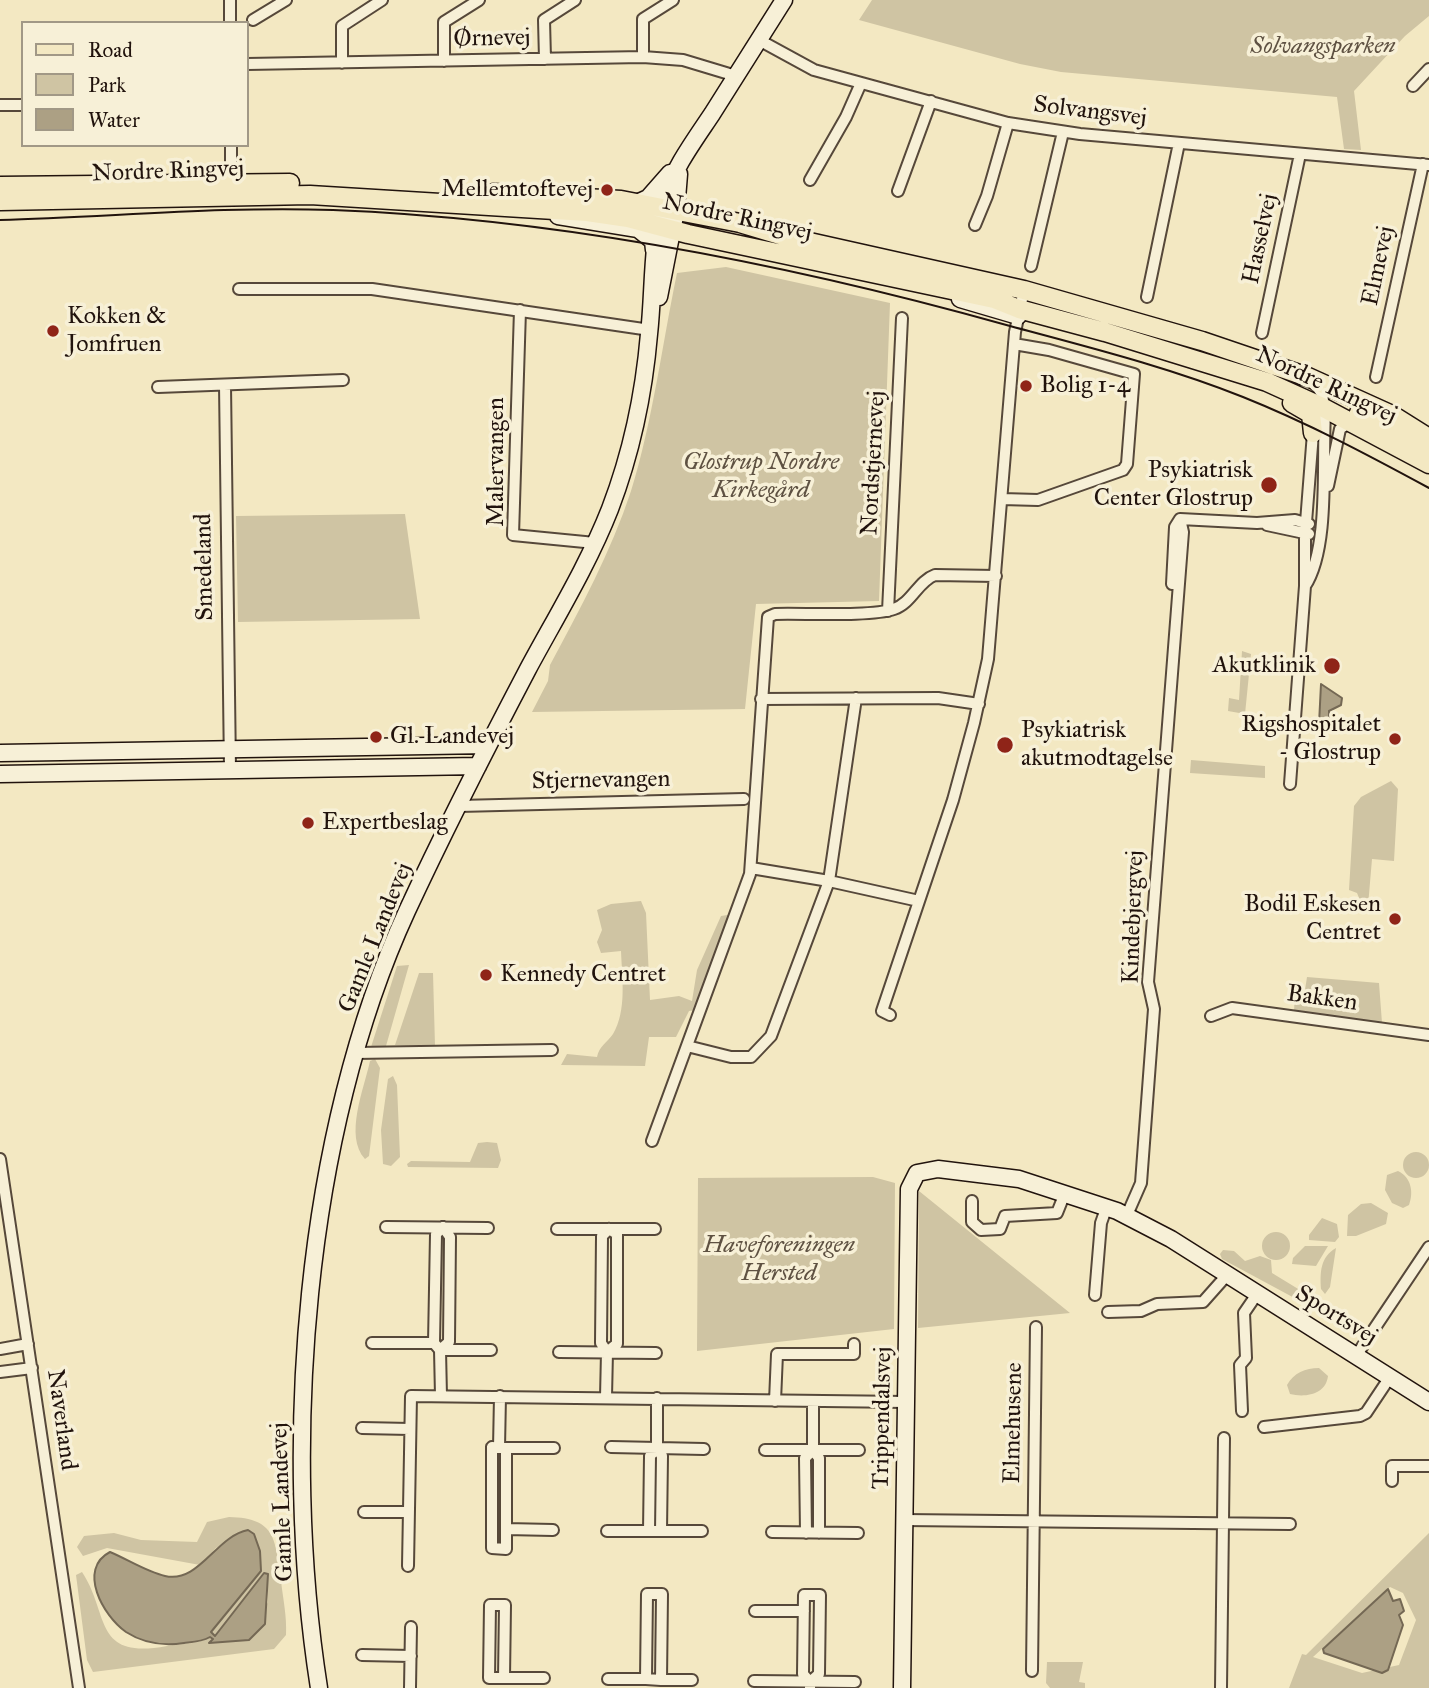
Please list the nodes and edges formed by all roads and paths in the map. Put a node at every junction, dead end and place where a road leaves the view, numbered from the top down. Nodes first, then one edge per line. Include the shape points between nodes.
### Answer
1 (230, 0) edge
2 (286, 0) edge
3 (383, 0) edge
4 (479, 0) edge
5 (575, 0) edge
6 (673, 0) edge
7 (784, 0) edge
8 (253, 20) dead end
9 (230, 21) edge
10 (759, 40) junction
11 (643, 57) junction
12 (545, 59) junction
13 (444, 61) junction
14 (342, 63) junction
15 (248, 64) edge
16 (1429, 69) edge
17 (736, 75) junction
18 (860, 83) junction
19 (1413, 86) dead end
20 (931, 101) junction
21 (0, 105) edge
22 (21, 105) edge
23 (1008, 123) junction
24 (1063, 132) junction
25 (1179, 143) junction
26 (231, 147) edge
27 (1300, 154) junction
28 (684, 158) junction
29 (1426, 165) edge
30 (810, 180) dead end
31 (231, 182) junction
32 (0, 186) edge
33 (898, 191) dead end
34 (0, 201) edge
35 (637, 203) junction
36 (545, 209) junction
37 (668, 220) junction
38 (975, 225) dead end
39 (654, 250) junction
40 (1031, 266) dead end
41 (239, 289) dead end
42 (1024, 290) junction
43 (1147, 297) dead end
44 (520, 310) junction
45 (1105, 312) junction
46 (1018, 313) junction
47 (902, 318) dead end
48 (650, 330) junction
49 (1262, 332) dead end
50 (1014, 344) junction
51 (1197, 360) junction
52 (1308, 377) junction
53 (1377, 377) dead end
54 (343, 380) dead end
55 (225, 385) junction
56 (158, 387) dead end
57 (1326, 411) junction
58 (1354, 423) junction
59 (1313, 433) junction
60 (1429, 438) edge
61 (1429, 450) edge
62 (1429, 464) edge
63 (1002, 499) junction
64 (1306, 522) junction
65 (1257, 523) junction
66 (1320, 531) junction
67 (1305, 535) junction
68 (595, 543) junction
69 (996, 576) junction
70 (1306, 586) junction
71 (888, 611) junction
72 (856, 698) junction
73 (761, 699) junction
74 (979, 704) junction
75 (488, 745) junction
76 (230, 748) junction
77 (0, 752) edge
78 (478, 766) junction
79 (230, 769) junction
80 (0, 774) edge
81 (1290, 784) dead end
82 (744, 799) dead end
83 (459, 806) junction
84 (751, 868) junction
85 (829, 881) junction
86 (919, 901) junction
87 (890, 1015) dead end
88 (1211, 1016) dead end
89 (1429, 1035) edge
90 (687, 1046) junction
91 (552, 1050) dead end
92 (355, 1053) junction
93 (652, 1141) dead end
94 (0, 1159) edge
95 (938, 1168) joint
96 (1065, 1193) junction
97 (972, 1202) dead end
98 (1107, 1206) junction
99 (1127, 1215) junction
100 (386, 1227) dead end
101 (443, 1227) junction
102 (488, 1228) dead end
103 (557, 1228) dead end
104 (609, 1229) junction
105 (655, 1229) dead end
106 (1429, 1247) edge
107 (1227, 1275) junction
108 (1257, 1294) junction
109 (1095, 1295) dead end
110 (1108, 1312) dead end
111 (1036, 1327) dead end
112 (372, 1343) dead end
113 (28, 1344) junction
114 (854, 1344) dead end
115 (437, 1347) junction
116 (0, 1349) edge
117 (491, 1350) dead end
118 (559, 1352) dead end
119 (607, 1352) junction
120 (656, 1353) dead end
121 (1356, 1356) junction
122 (32, 1368) junction
123 (0, 1372) edge
124 (1390, 1377) junction
125 (440, 1396) junction
126 (500, 1396) junction
127 (606, 1397) junction
128 (657, 1398) junction
129 (775, 1401) junction
130 (813, 1402) junction
131 (906, 1402) junction
132 (1429, 1402) edge
133 (1242, 1411) dead end
134 (1264, 1427) dead end
135 (362, 1428) dead end
136 (410, 1429) junction
137 (1224, 1438) dead end
138 (611, 1447) dead end
139 (503, 1448) junction
140 (554, 1448) dead end
141 (657, 1448) junction
142 (704, 1448) dead end
143 (765, 1450) dead end
144 (813, 1450) junction
145 (859, 1450) dead end
146 (1429, 1466) edge
147 (1392, 1481) dead end
148 (408, 1511) junction
149 (364, 1512) dead end
150 (912, 1520) junction
151 (1034, 1520) junction
152 (1222, 1523) junction
153 (1290, 1524) dead end
154 (506, 1529) junction
155 (553, 1530) dead end
156 (607, 1531) dead end
157 (649, 1531) junction
158 (662, 1531) junction
159 (702, 1531) dead end
160 (772, 1532) dead end
161 (806, 1533) junction
162 (819, 1533) junction
163 (858, 1533) dead end
164 (408, 1566) dead end
165 (755, 1611) dead end
166 (804, 1611) junction
167 (411, 1627) dead end
168 (362, 1656) dead end
169 (411, 1656) junction
170 (1032, 1671) dead end
171 (544, 1678) dead end
172 (608, 1679) dead end
173 (692, 1680) dead end
174 (498, 1681) edge
175 (754, 1681) dead end
176 (653, 1682) edge
177 (855, 1682) dead end
178 (810, 1685) edge
179 (79, 1688) edge
180 (318, 1688) edge
181 (410, 1688) edge
182 (902, 1688) edge
183 (1221, 1688) edge

1 - 9 street
2 - 8 street
3 - 14 street via 342,26
4 - 13 street via 444,22
5 - 12 street via 544,20
6 - 11 street via 643,19
7 - 10 street
10 - 17 street
10 - 18 street, Solvangsvej via 814,70
11 - 12 street, Ørnevej
11 - 17 street, Ørnevej via 683,60
12 - 13 street, Ørnevej
13 - 14 street, Ørnevej
14 - 15 street, Ørnevej
16 - 19 street
17 - 28 street
18 - 20 street, Solvangsvej
18 - 30 street
20 - 23 street, Solvangsvej
20 - 33 street
21 - 22 street
23 - 24 street, Solvangsvej
23 - 38 street
24 - 25 street, Solvangsvej
24 - 40 street
25 - 27 street, Solvangsvej
25 - 43 street
26 - 31 street
27 - 29 street, Solvangsvej
27 - 49 street, Hasselvej
28 - 35 street via 648,198
28 - 37 street
29 - 53 street, Elmevej
31 - 32 main road, Nordre Ringvej
31 - 35 main road, Nordre Ringvej via 407,187
34 - 36 main road, Nordre Ringvej via 310,195
35 - 37 main road, Nordre Ringvej
36 - 37 main road, Nordre Ringvej
36 - 39 street via 551,215 638,229 653,241
37 - 39 street, Gamle Landevej
37 - 42 main road, Nordre Ringvej via 740,223
37 - 46 main road, Nordre Ringvej via 994,299
37 - 48 street, Gamle Landevej
39 - 48 street, Gamle Landevej
41 - 44 street via 372,289
42 - 45 main road, Nordre Ringvej
42 - 46 street
44 - 48 street
44 - 68 street, Malervangen via 513,535
45 - 46 street via 1029,301
45 - 52 main road, Nordre Ringvej
46 - 50 street
46 - 51 main road, Nordre Ringvej
47 - 71 street, Nordstjernevej
48 - 68 street, Gamle Landevej via 630,446
50 - 63 street
50 - 63 street via 1134,374 1133,387 1124,470 1038,500
51 - 57 main road, Nordre Ringvej via 1266,382
51 - 59 main road via 1304,408 1314,418
52 - 57 street via 1319,387
52 - 60 main road, Nordre Ringvej
54 - 55 street
55 - 56 street
55 - 76 street, Smedeland
57 - 58 main road, Nordre Ringvej
57 - 59 main road
57 - 61 main road via 1356,412
57 - 66 street
58 - 62 main road, Nordre Ringvej
58 - 66 street via 1344,425 1336,439
59 - 64 street
63 - 69 street
64 - 65 street
64 - 66 street
64 - 67 street
65 - 67 street
65 - 99 street, Kindebjergvej via 1180,519 1183,528 1148,982 1154,1009 1141,1182
66 - 67 street
66 - 70 street via 1317,565
67 - 70 street
68 - 75 street, Gamle Landevej
69 - 71 street via 935,575 901,606
69 - 74 street
70 - 81 street
71 - 73 street via 771,615 766,623
72 - 73 street
72 - 74 street via 938,698
72 - 85 street
73 - 84 street
74 - 86 street
75 - 76 street
75 - 78 street, Gamle Landevej
76 - 77 street
76 - 79 street, Smedeland
78 - 79 street
78 - 83 street, Gamle Landevej
79 - 80 street
82 - 83 street, Stjernevangen
83 - 92 street, Gamle Landevej via 379,976
84 - 85 street
84 - 90 street
85 - 86 street
85 - 90 street via 771,1036 761,1049 751,1057 731,1057
86 - 87 street via 882,1011
88 - 89 street, Bakken via 1232,1008
90 - 93 street
91 - 92 street
92 - 180 street, Gamle Landevej via 315,1248 302,1395 302,1478
94 - 113 street, Naverland
95 - 96 street, Sportsvej via 1019,1179
95 - 131 street, Trippendalsvej via 917,1173 909,1189
96 - 97 street via 1057,1213 1005,1216 1000,1229 981,1230 972,1222
96 - 98 street, Sportsvej
98 - 99 street, Sportsvej
98 - 109 street via 1101,1223
99 - 107 street, Sportsvej
100 - 101 street
101 - 102 street
101 - 115 street via 450,1237 449,1342
103 - 104 street
104 - 105 street
104 - 119 street via 617,1234 617,1345
106 - 121 street
107 - 108 street, Sportsvej
107 - 110 street via 1203,1302
108 - 121 street, Sportsvej
108 - 133 street, Sportsvej via 1244,1313
111 - 151 street, Elmehusene
112 - 115 street
113 - 116 street
113 - 122 street, Naverland
114 - 129 street via 853,1354 777,1353
115 - 117 street
115 - 125 street
118 - 119 street
119 - 120 street
119 - 127 street
121 - 124 street, Sportsvej
122 - 123 street
122 - 179 street, Naverland
124 - 132 street, Sportsvej
124 - 134 street, Sportsvej via 1360,1416
125 - 126 street
125 - 136 street via 411,1396
126 - 127 street
126 - 139 street
127 - 128 street
128 - 129 street
128 - 141 street
129 - 130 street
130 - 131 street
130 - 144 street
131 - 150 street, Trippendalsvej
135 - 136 street
136 - 148 street
137 - 152 street
138 - 141 street
139 - 140 street
139 - 154 street
139 - 154 street via 492,1447 492,1548 506,1549
141 - 142 street
141 - 157 street via 650,1456
141 - 158 street via 662,1456
143 - 144 street
144 - 145 street
144 - 161 street via 806,1458
144 - 162 street via 819,1458
146 - 147 street via 1392,1466
148 - 149 street
148 - 164 street
150 - 151 street, Elmehusene
150 - 182 street, Trippendalsvej
151 - 152 street, Elmehusene
151 - 170 street, Elmehusene
152 - 153 street, Elmehusene
152 - 183 street
154 - 155 street
156 - 157 street
157 - 158 street
158 - 159 street
160 - 161 street
161 - 162 street
162 - 163 street
165 - 166 street
166 - 178 street via 803,1674
166 - 178 street via 804,1595 820,1595 819,1674
167 - 169 street
168 - 169 street
169 - 181 street
171 - 174 street
172 - 176 street
173 - 176 street
174 - 174 street via 489,1678 490,1605 505,1605
175 - 178 street
176 - 176 street via 648,1594 662,1594
177 - 178 street

